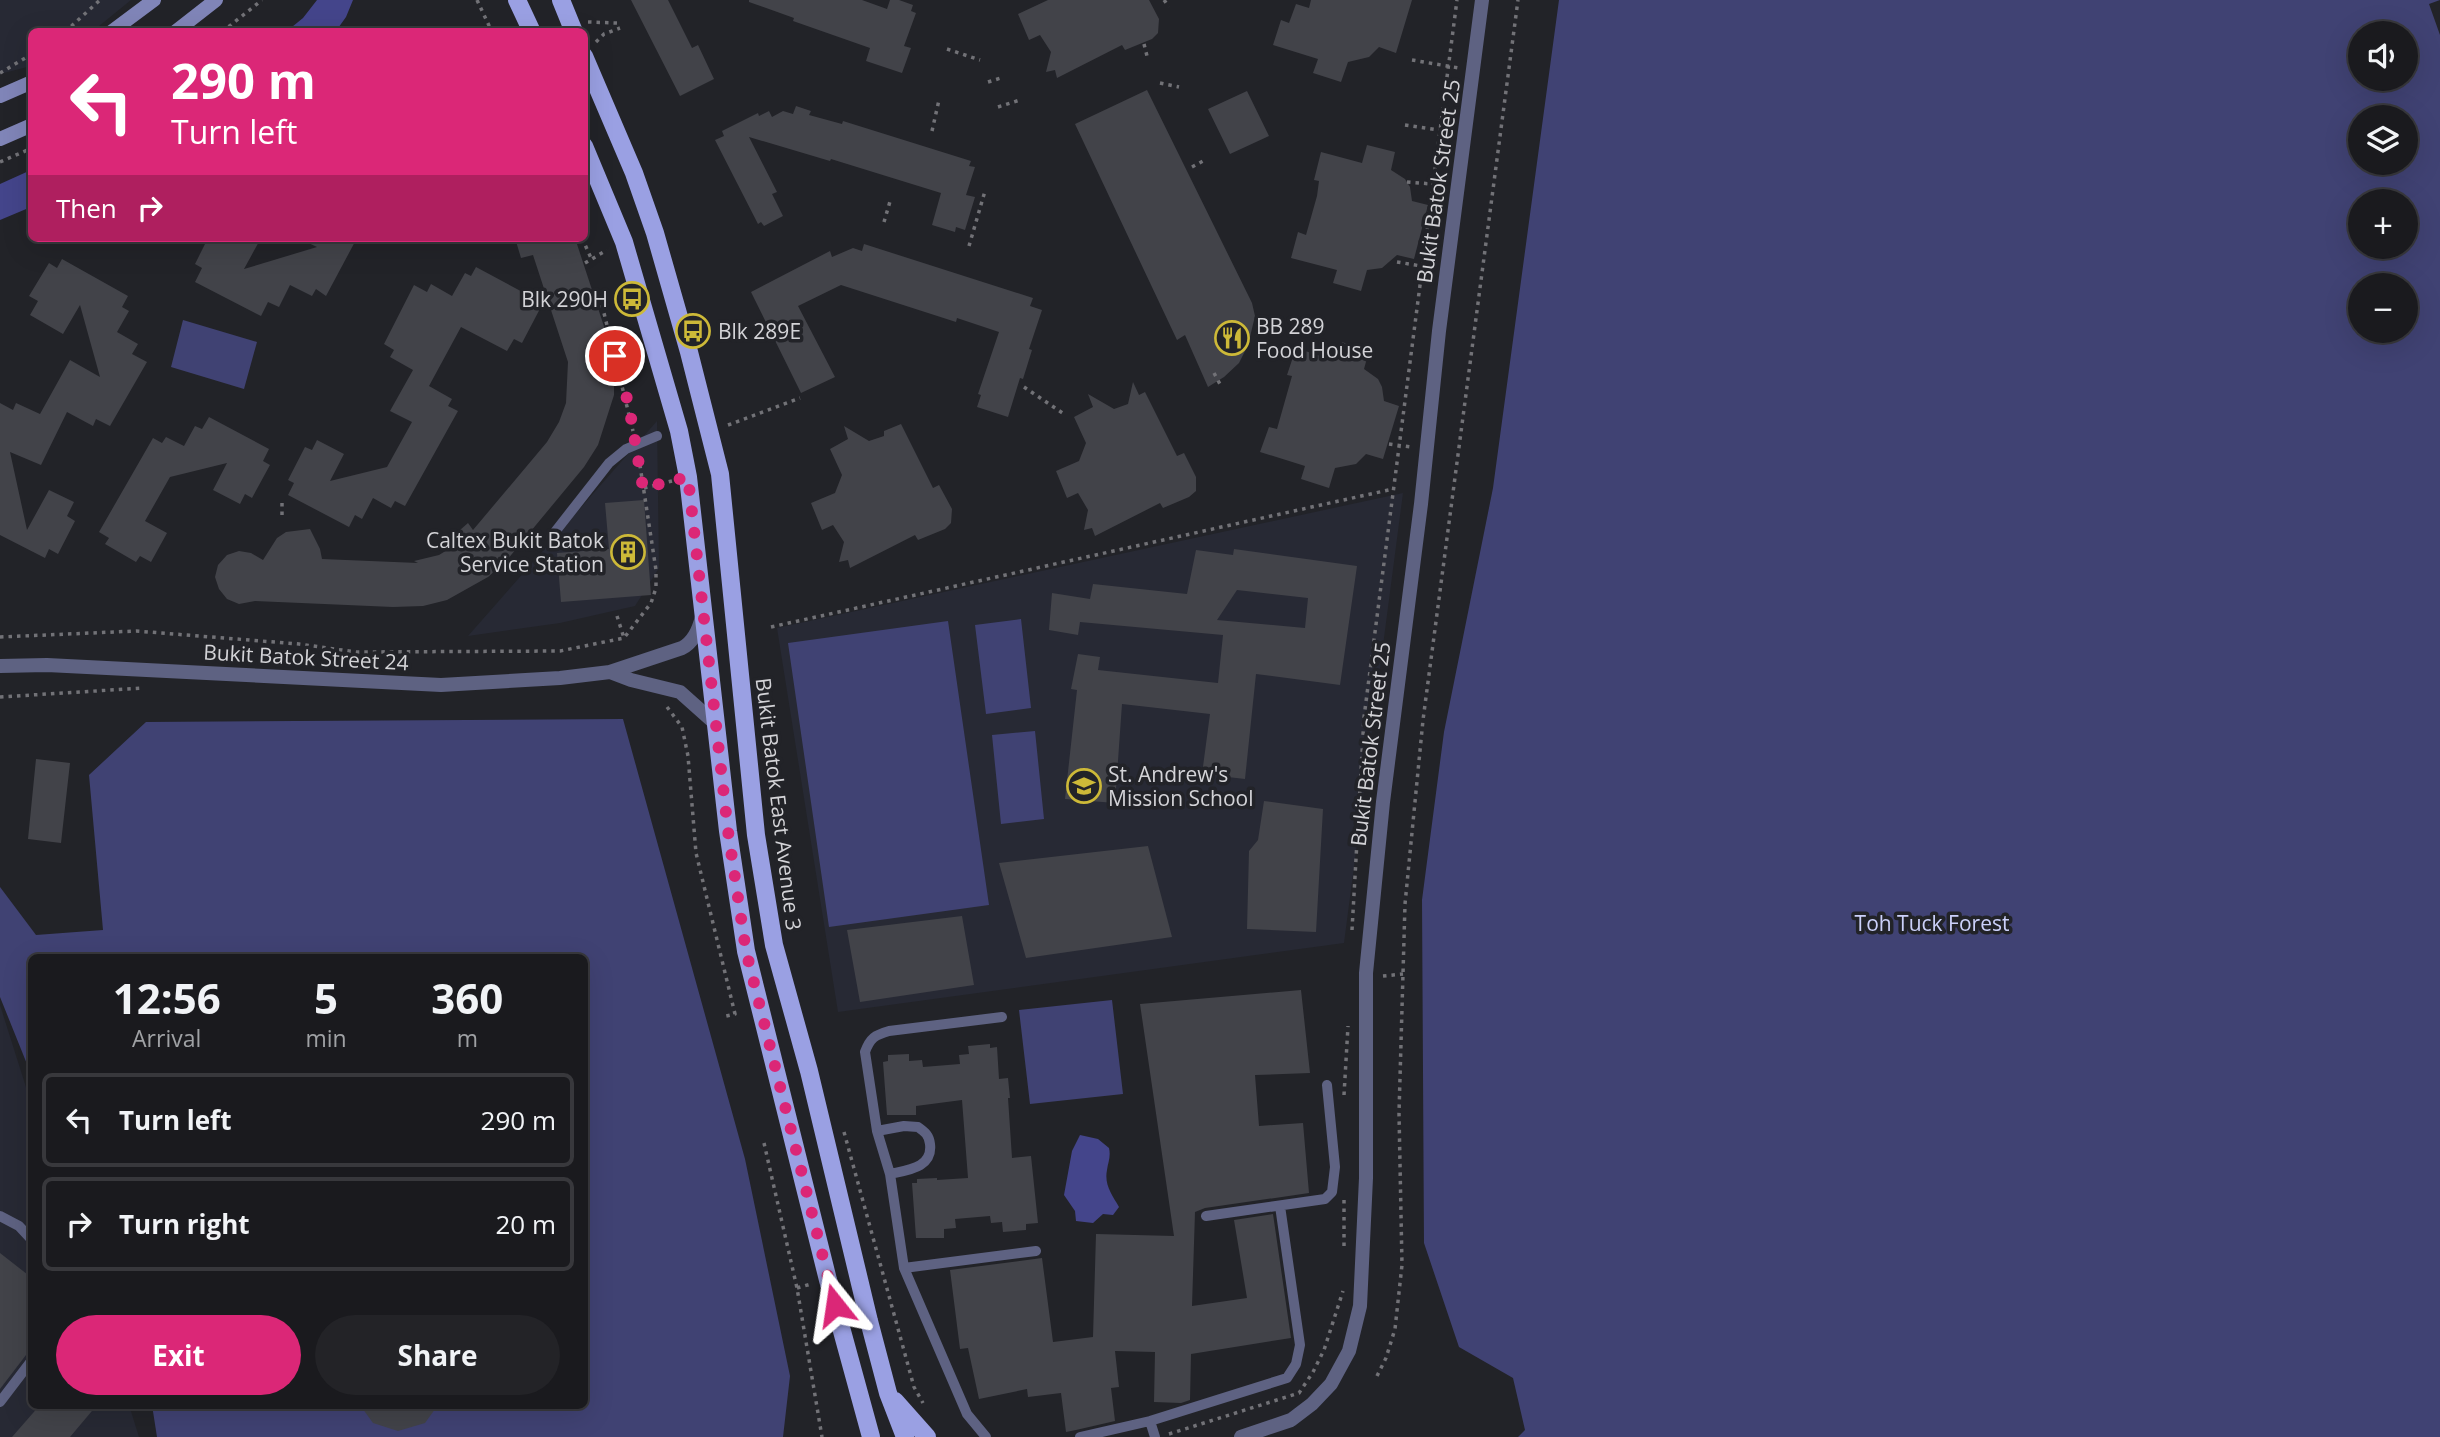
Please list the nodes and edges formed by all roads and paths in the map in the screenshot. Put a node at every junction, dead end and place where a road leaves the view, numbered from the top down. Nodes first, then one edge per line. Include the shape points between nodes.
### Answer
1 (100, 0) edge
2 (154, 0) edge
3 (216, 0) edge
4 (262, 0) edge
5 (477, 0) edge
6 (517, 0) edge
7 (561, 0) edge
8 (1164, 0) edge
9 (1457, 0) edge
10 (1482, 0) edge
11 (1518, 0) edge
12 (1169, 7) dead end
13 (617, 23) dead end
14 (580, 27) edge
15 (69, 28) edge
16 (116, 28) edge
17 (181, 28) edge
18 (227, 28) edge
19 (490, 28) edge
20 (530, 28) edge
21 (620, 28) dead end
22 (1144, 44) dead end
23 (590, 49) edge
24 (947, 49) dead end
25 (28, 56) edge
26 (1147, 56) dead end
27 (981, 60) dead end
28 (1412, 60) dead end
29 (1449, 67) junction
30 (0, 72) edge
31 (1004, 77) dead end
32 (988, 82) dead end
33 (1160, 83) dead end
34 (28, 84) edge
35 (1179, 86) dead end
36 (0, 96) edge
37 (939, 100) dead end
38 (1020, 100) dead end
39 (998, 107) dead end
40 (1405, 125) dead end
41 (28, 127) edge
42 (1440, 130) junction
43 (932, 131) dead end
44 (0, 139) edge
45 (28, 150) edge
46 (588, 156) edge
47 (1203, 161) dead end
48 (0, 162) edge
49 (1192, 167) dead end
50 (1406, 182) dead end
51 (1433, 184) junction
52 (985, 191) dead end
53 (891, 198) dead end
54 (884, 222) dead end
55 (584, 242) edge
56 (624, 242) junction
57 (969, 246) dead end
58 (590, 258) junction
59 (1397, 262) dead end
60 (585, 263) dead end
61 (1421, 266) junction
62 (602, 306) dead end
63 (1214, 373) dead end
64 (1221, 386) dead end
65 (1024, 387) dead end
66 (800, 398) dead end
67 (1064, 414) dead end
68 (728, 425) dead end
69 (657, 436) dead end
70 (636, 443) dead end
71 (1389, 444) dead end
72 (1400, 446) junction
73 (638, 455) dead end
74 (688, 477) junction
75 (643, 488) junction
76 (1393, 489) junction
77 (282, 500) dead end
78 (282, 515) dead end
79 (551, 537) dead end
80 (703, 612) junction
81 (617, 617) dead end
82 (771, 627) dead end
83 (0, 636) edge
84 (624, 638) junction
85 (0, 667) edge
86 (610, 672) junction
87 (656, 702) dead end
88 (717, 725) junction
89 (1351, 937) dead end
90 (726, 1016) dead end
91 (1002, 1017) dead end
92 (1348, 1017) dead end
93 (1327, 1085) dead end
94 (1344, 1095) dead end
95 (842, 1124) dead end
96 (877, 1131) junction
97 (764, 1143) dead end
98 (890, 1174) junction
99 (1344, 1190) dead end
100 (1280, 1206) junction
101 (0, 1216) edge
102 (1206, 1216) dead end
103 (28, 1236) edge
104 (1035, 1251) dead end
105 (1344, 1258) dead end
106 (904, 1268) junction
107 (1344, 1285) dead end
108 (28, 1365) edge
109 (1377, 1376) dead end
110 (888, 1393) junction
111 (0, 1402) edge
112 (925, 1408) dead end
113 (1150, 1420) junction
114 (822, 1437) edge
115 (871, 1437) edge
116 (905, 1437) edge
117 (927, 1437) edge
118 (986, 1437) edge
119 (1080, 1437) edge
120 (1158, 1437) edge
121 (1241, 1437) edge

1 - 15 path
2 - 16 main road
3 - 17 main road
4 - 18 path
5 - 19 path
6 - 20 main road
7 - 14 main road
8 - 12 path
9 - 29 path
10 - 121 street, Bukit Batok Street 25 via 1367,960 1360,1306 1349,1351 1331,1384 1312,1405 1291,1420
11 - 109 path via 1423,720 1405,904 1399,1113 1402,1265 1395,1329
13 - 14 path
21 - 23 path via 604,34
22 - 26 path
23 - 110 main road, Bukit Batok East Avenue 3 via 655,233 720,474 756,835 774,945
24 - 27 path
25 - 30 path
28 - 29 path
29 - 42 path
31 - 32 path
33 - 35 path
34 - 36 main road
37 - 43 path
38 - 39 path
40 - 42 path
41 - 44 main road
42 - 51 path
45 - 48 path
46 - 56 main road
47 - 49 path
50 - 51 path
51 - 61 path
52 - 57 path
53 - 54 path
55 - 58 path
56 - 58 path
56 - 74 main road
58 - 60 path
59 - 61 path
61 - 72 path
62 - 70 path
63 - 64 path
65 - 67 path
66 - 68 path
69 - 79 lane via 626,449 609,463
71 - 72 path
72 - 76 path
73 - 75 path
74 - 75 path
74 - 80 main road
75 - 84 path via 656,588 651,604
76 - 82 path
76 - 89 path via 1364,717
77 - 78 path
80 - 86 street, Bukit Batok Street 24 via 687,645
80 - 88 main road
81 - 84 path
83 - 84 path via 136,631 356,652 560,651
85 - 86 street, Bukit Batok Street 24 via 441,685
86 - 88 street, Bukit Batok Street 24 via 680,692
87 - 90 path via 668,708 682,727 696,853 735,1014
88 - 115 main road via 746,951
91 - 96 lane via 875,1035 865,1052
92 - 94 path
93 - 100 lane via 1335,1167 1332,1192 1325,1199
95 - 112 path via 914,1387
96 - 98 lane
96 - 98 lane via 918,1127 930,1139 928,1160
97 - 114 path
98 - 106 lane
99 - 105 path
100 - 102 lane
100 - 113 lane via 1300,1345 1292,1371 1287,1378
101 - 103 lane
104 - 106 lane
106 - 118 lane via 967,1414
107 - 120 path via 1324,1350 1299,1393
108 - 111 lane
110 - 116 main road, Bukit Batok East Avenue 3
110 - 117 main road
113 - 119 lane
113 - 120 lane

